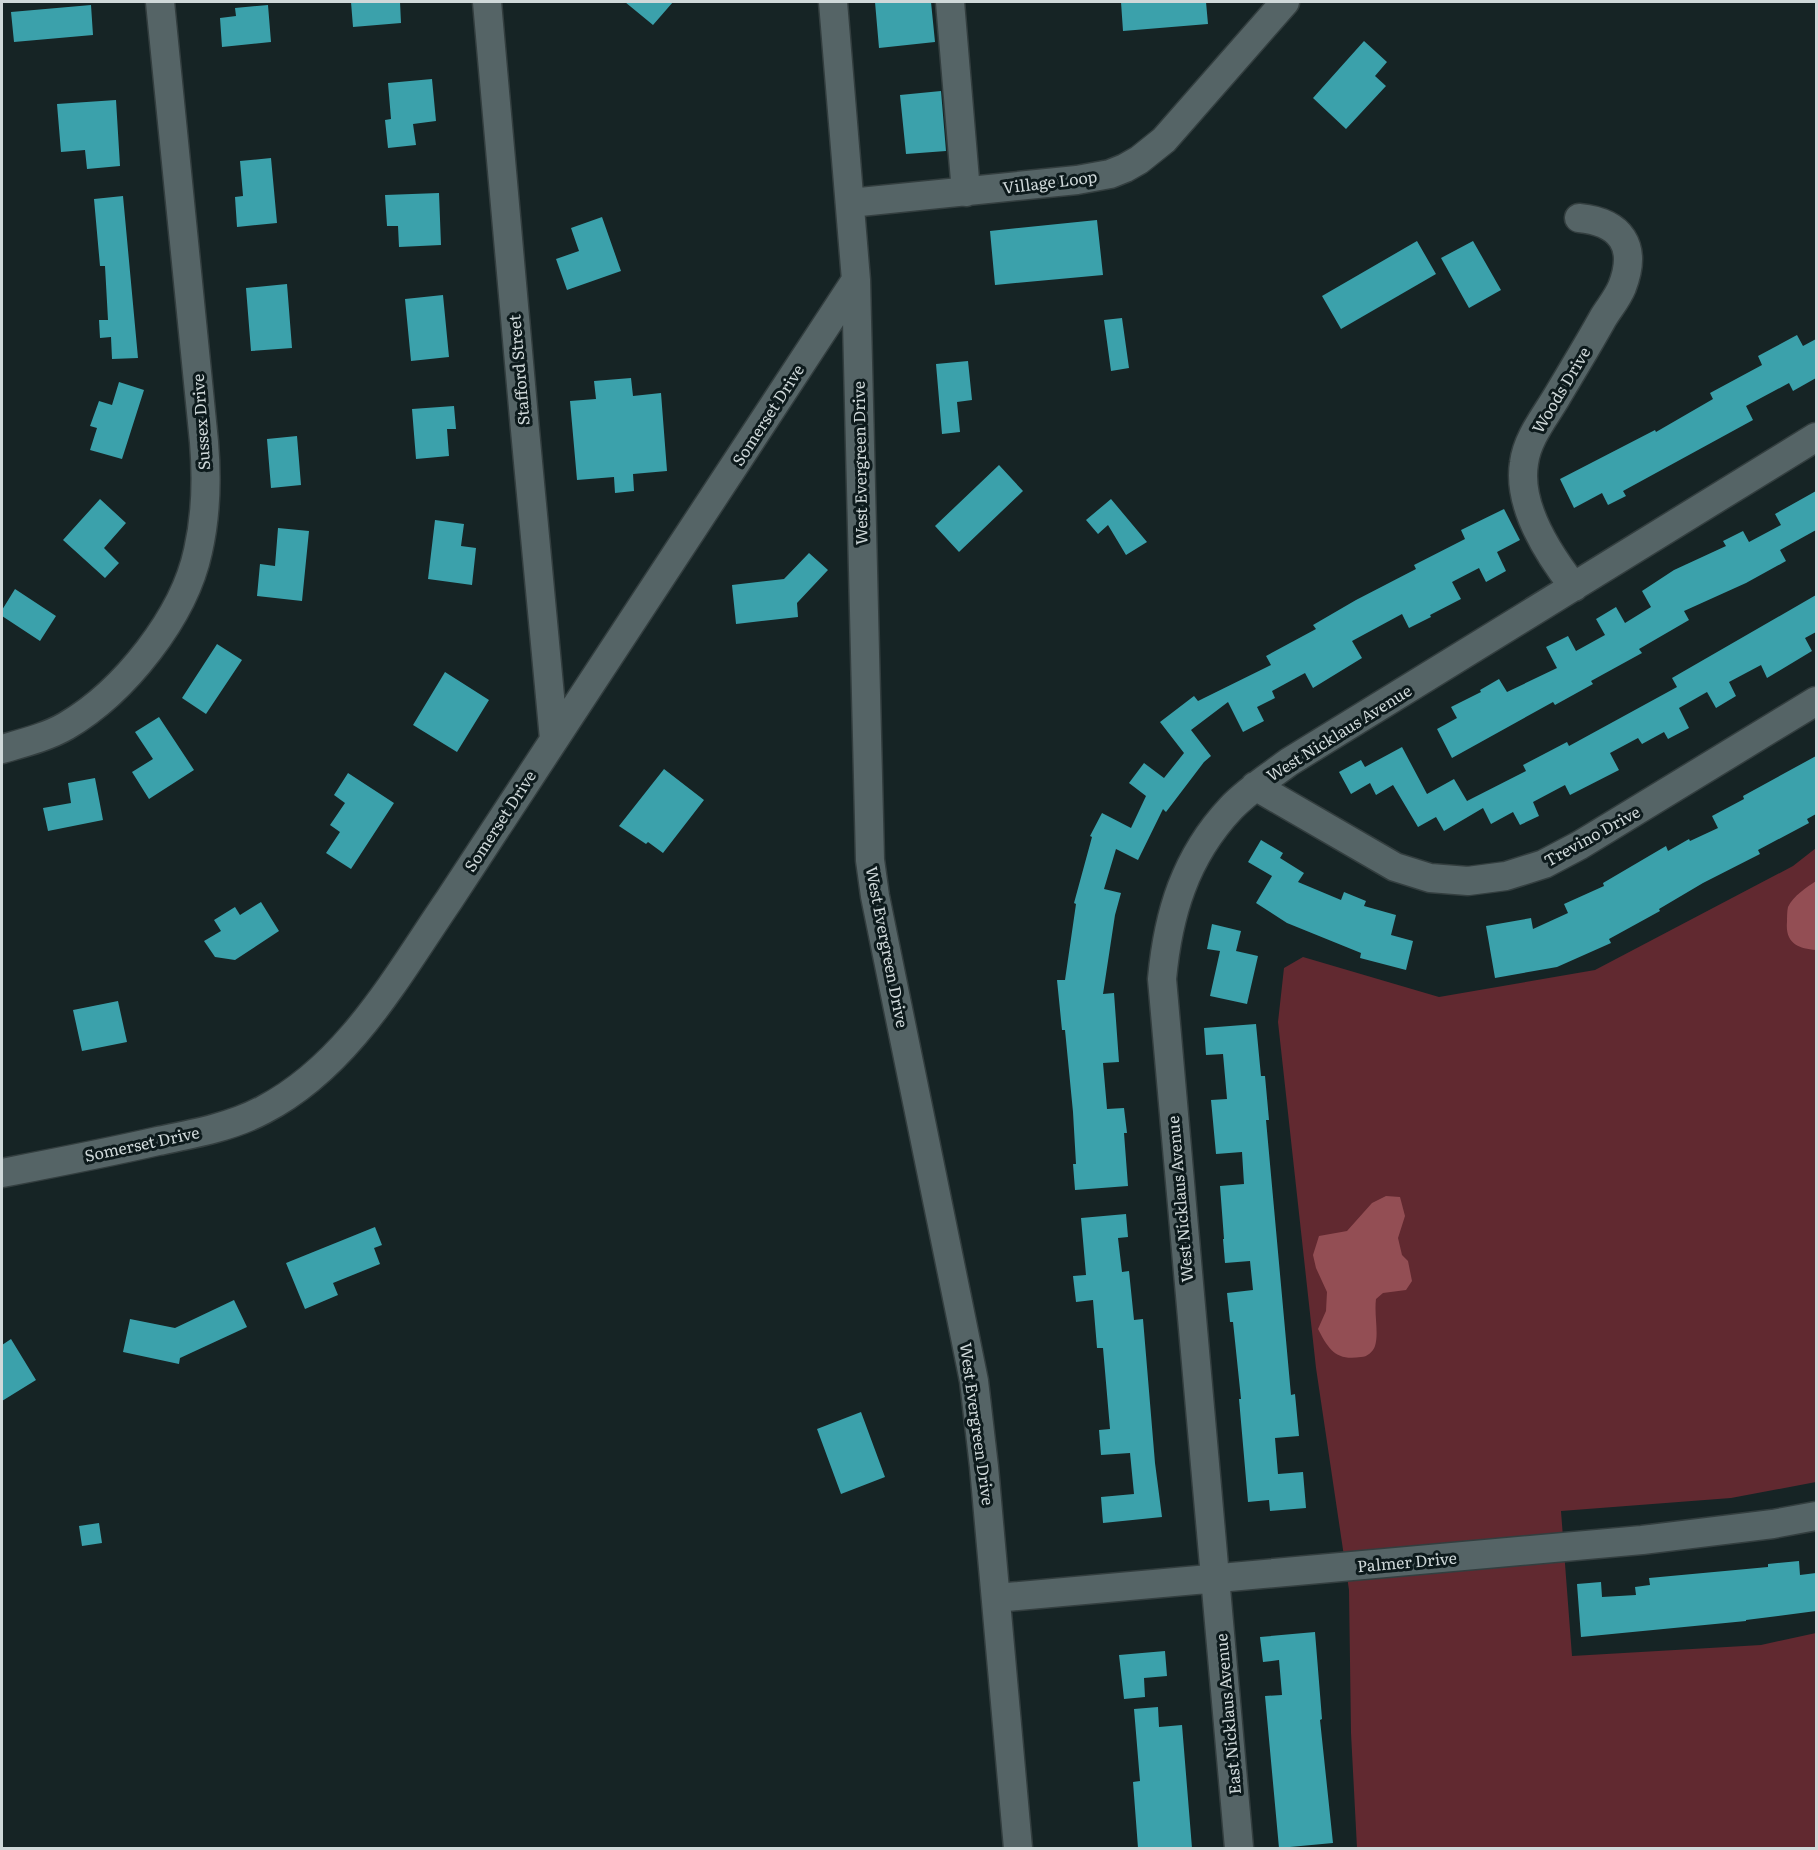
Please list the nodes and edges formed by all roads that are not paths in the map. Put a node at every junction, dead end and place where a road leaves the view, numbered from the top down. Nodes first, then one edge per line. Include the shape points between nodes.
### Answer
1 (160, 2) edge
2 (487, 2) edge
3 (833, 2) edge
4 (950, 2) edge
5 (1285, 2) edge
6 (966, 192) junction
7 (850, 203) junction
8 (1579, 218) dead end
9 (856, 280) junction
10 (1816, 437) edge
11 (1574, 587) junction
12 (1816, 701) edge
13 (554, 739) junction
14 (2, 749) edge
15 (1255, 786) junction
16 (2, 1173) edge
17 (1816, 1516) edge
18 (1216, 1579) junction
19 (996, 1598) junction
20 (1018, 1848) edge
21 (1239, 1848) edge

1 - 14 street, Sussex Drive via 204,442 204,507 198,551 184,592 164,629 111,691 64,727
2 - 13 street, Stafford Street
3 - 7 street, West Evergreen Drive
4 - 6 street
5 - 6 street, Village Loop via 1164,140 1139,160 1110,174
6 - 7 street, Village Loop
7 - 9 street, West Evergreen Drive
8 - 11 street, Woods Drive via 1611,226 1618,233 1627,248 1626,274 1614,302 1534,435 1525,456 1523,477 1537,528 1550,556
9 - 13 street, Somerset Drive
9 - 19 street, West Evergreen Drive via 870,860 974,1381
10 - 11 street, West Nicklaus Avenue
11 - 15 street, West Nicklaus Avenue
12 - 15 street, Trevino Drive via 1580,845 1526,871 1487,879 1430,878 1395,867
13 - 16 street, Somerset Drive via 386,994 340,1050 304,1083 242,1120
15 - 18 street, West Nicklaus Avenue via 1208,837 1189,870 1175,904 1162,980
17 - 18 street, Palmer Drive via 1642,1540
18 - 19 street, Palmer Drive
18 - 21 street, East Nicklaus Avenue
19 - 20 street, West Evergreen Drive

